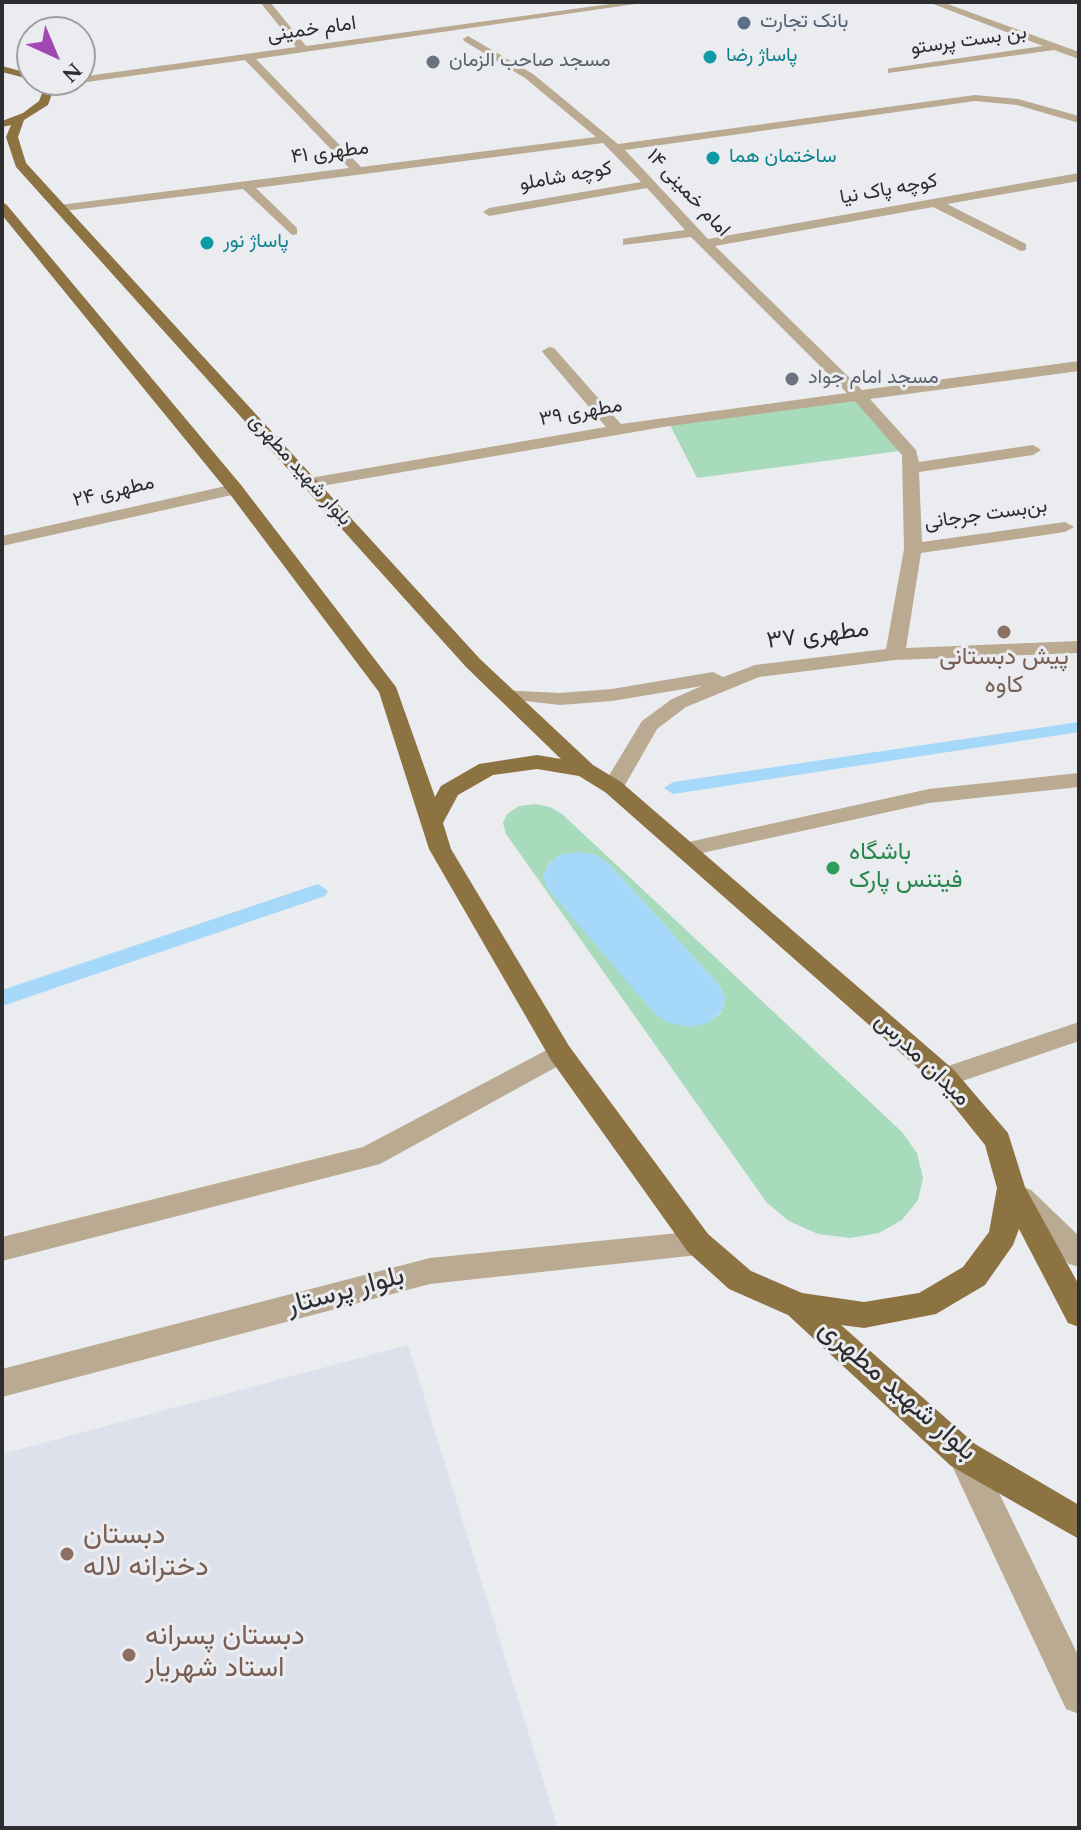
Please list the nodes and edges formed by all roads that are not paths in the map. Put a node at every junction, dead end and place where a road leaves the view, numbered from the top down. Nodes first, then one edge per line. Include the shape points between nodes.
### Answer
1 (265, 2) edge
2 (644, 2) edge
3 (953, 2) edge
4 (936, 3) edge
5 (468, 39) dead end
6 (1051, 48) junction
7 (304, 50) junction
8 (1079, 56) edge
9 (248, 57) junction
10 (892, 71) dead end
11 (96, 78) edge
12 (48, 96) edge
13 (19, 119) junction
14 (1079, 120) edge
15 (2, 125) edge
16 (611, 144) junction
17 (358, 171) junction
18 (1079, 177) edge
19 (650, 184) junction
20 (246, 185) junction
21 (935, 203) junction
22 (2, 207) edge
23 (60, 209) junction
24 (489, 212) dead end
25 (292, 231) dead end
26 (695, 232) junction
27 (628, 242) dead end
28 (705, 244) junction
29 (1021, 247) dead end
30 (549, 351) dead end
31 (1079, 366) edge
32 (860, 397) junction
33 (617, 430) junction
34 (1033, 450) dead end
35 (912, 468) junction
36 (310, 483) junction
37 (235, 489) junction
38 (1065, 527) dead end
39 (2, 541) edge
40 (913, 549) junction
41 (1079, 647) edge
42 (895, 654) junction
43 (755, 671) junction
44 (506, 694) junction
45 (585, 770) junction
46 (1079, 780) edge
47 (613, 787) junction
48 (432, 823) junction
49 (684, 850) junction
50 (1079, 1031) edge
51 (560, 1053) junction
52 (945, 1077) junction
53 (1011, 1188) junction
54 (698, 1243) junction
55 (2, 1249) edge
56 (1079, 1255) edge
57 (799, 1306) junction
58 (1079, 1314) edge
59 (2, 1383) edge
60 (963, 1455) junction
61 (1079, 1523) edge
62 (1079, 1696) edge

1 - 7 street
2 - 7 street, امام خمینی
3 - 4 street
4 - 6 street
5 - 16 street, امام خمینی ۱۴ via 529,76
6 - 8 street
6 - 10 street, بن بست پرستو
7 - 9 street, امام خمینی
9 - 11 street, امام خمینی
9 - 17 street
12 - 13 main road
13 - 15 main road
13 - 23 main road, بلوار شهید مطهری via 12,137 20,164
14 - 16 street, مطهری ۴۱ via 1018,102 975,98
16 - 17 street, مطهری ۴۱
16 - 19 street, امام خمینی ۱۴
17 - 20 street, مطهری ۴۱
18 - 21 street, کوچه پاک نیا
19 - 24 street, کوچه شاملو
19 - 26 street, امام خمینی ۱۴
20 - 23 street, مطهری ۴۱
20 - 25 street
21 - 28 street, کوچه پاک نیا
21 - 29 street
22 - 37 main road
23 - 36 main road, بلوار شهید مطهری
26 - 27 street
26 - 28 street, امام خمینی ۱۴
28 - 32 street, امام خمینی ۱۴
30 - 33 street
31 - 32 street, مطهری ۳۹
32 - 33 street, مطهری ۳۹
32 - 35 street, امام خمینی ۱۴ via 910,454
33 - 36 street, مطهری ۳۹
34 - 35 street
35 - 40 street
36 - 44 main road, بلوار شهید مطهری
37 - 39 street, مطهری ۲۴
37 - 48 main road via 389,691
38 - 40 street, بن‌بست جرجانی
40 - 42 street
41 - 42 street, مطهری ۳۷
42 - 43 street, مطهری ۳۷
43 - 44 street via 612,695 560,699
43 - 47 street, مطهری ۳۷ via 679,703 649,725
44 - 45 main road, بلوار شهید مطهری
45 - 47 main road, میدان مدرس
45 - 48 main road, میدان مدرس via 537,762 487,769 449,791
46 - 49 street via 929,796
47 - 49 main road, میدان مدرس
48 - 51 main road, میدان مدرس via 440,849
49 - 52 main road, میدان مدرس
50 - 52 street
51 - 54 main road, میدان مدرس
51 - 55 street via 370,1156
52 - 53 main road, میدان مدرس via 998,1141
53 - 56 street
53 - 57 main road, میدان مدرس via 1003,1236 974,1276 925,1305 864,1315
53 - 58 main road
54 - 57 main road, میدان مدرس via 740,1280
54 - 59 street, بلوار پرستار via 430,1271
57 - 60 main road, بلوار شهید مطهری
60 - 61 main road, بلوار شهید مطهری
60 - 62 street

